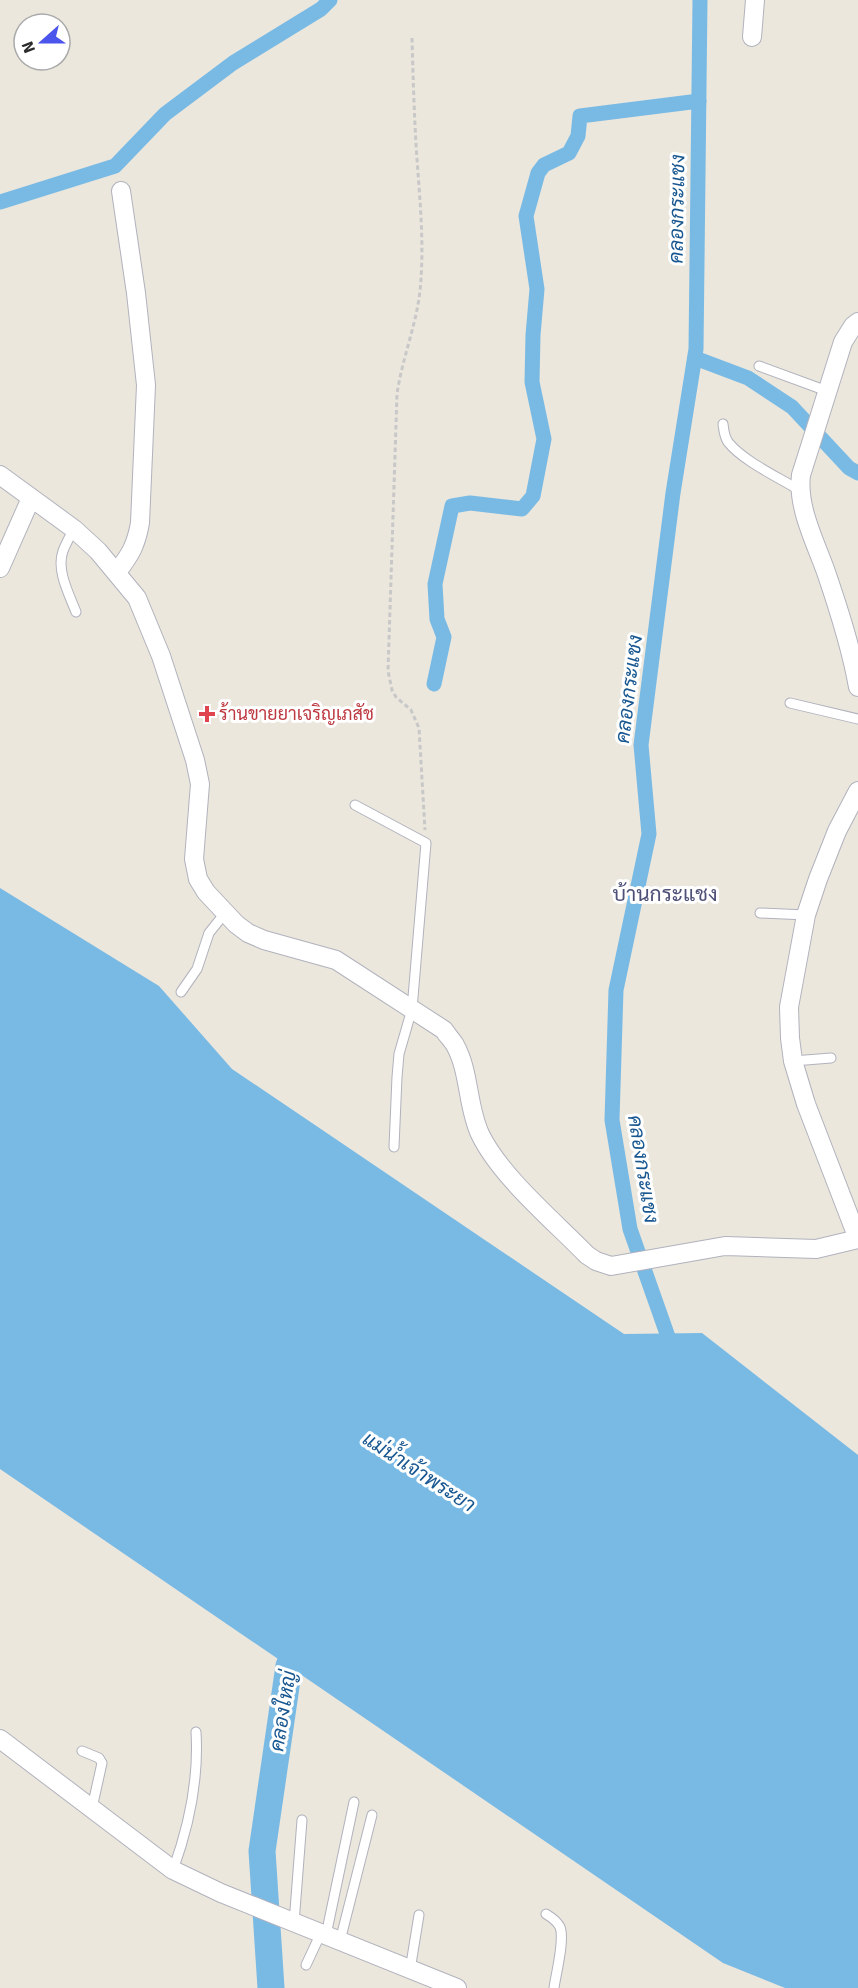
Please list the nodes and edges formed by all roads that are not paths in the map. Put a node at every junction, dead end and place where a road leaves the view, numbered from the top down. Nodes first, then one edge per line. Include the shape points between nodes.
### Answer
1 (756, 0) edge
2 (752, 37) dead end
3 (121, 191) dead end
4 (858, 322) edge
5 (759, 366) dead end
6 (827, 391) junction
7 (723, 424) dead end
8 (0, 475) edge
9 (799, 490) junction
10 (31, 498) junction
11 (74, 529) junction
12 (0, 568) edge
13 (117, 573) junction
14 (76, 612) dead end
15 (857, 677) edge
16 (790, 702) dead end
17 (858, 719) edge
18 (858, 791) edge
19 (355, 805) dead end
20 (225, 913) junction
21 (760, 913) dead end
22 (806, 915) junction
23 (181, 992) dead end
24 (412, 1009) junction
25 (831, 1058) dead end
26 (793, 1060) junction
27 (394, 1146) dead end
28 (858, 1239) edge
29 (196, 1732) dead end
30 (0, 1739) edge
31 (82, 1751) dead end
32 (354, 1802) dead end
33 (92, 1808) junction
34 (372, 1815) dead end
35 (302, 1820) dead end
36 (173, 1870) junction
37 (546, 1914) dead end
38 (419, 1916) dead end
39 (294, 1923) junction
40 (329, 1937) junction
41 (306, 1965) dead end
42 (411, 1970) junction
43 (457, 1988) edge
44 (554, 1988) edge

1 - 2 street
3 - 13 street via 146,385 140,523 132,553
4 - 6 street via 843,342
5 - 6 lane
6 - 9 street
7 - 9 lane via 728,442 741,454
8 - 10 street
9 - 15 street via 851,647
10 - 11 street
10 - 12 street
11 - 13 street
11 - 14 lane via 62,553 62,566
13 - 20 street via 137,598 154,638 195,760 200,784 194,859 198,879
16 - 17 lane
18 - 22 street via 837,831
19 - 24 lane via 426,843
20 - 23 lane via 209,933 197,969
20 - 24 street via 256,937 348,966
21 - 22 lane
22 - 26 street via 789,1007
24 - 27 lane via 399,1054
24 - 28 street via 444,1030 455,1046 473,1117 488,1148 505,1171 596,1261 611,1266 725,1246 816,1249
25 - 26 lane
26 - 28 street
29 - 36 lane via 192,1806
30 - 33 street
31 - 33 lane via 102,1763
32 - 40 lane
33 - 36 street
34 - 40 lane
35 - 39 lane
36 - 39 street
37 - 44 lane via 560,1927
38 - 42 lane
39 - 40 street
40 - 41 lane
40 - 42 street
42 - 43 street

